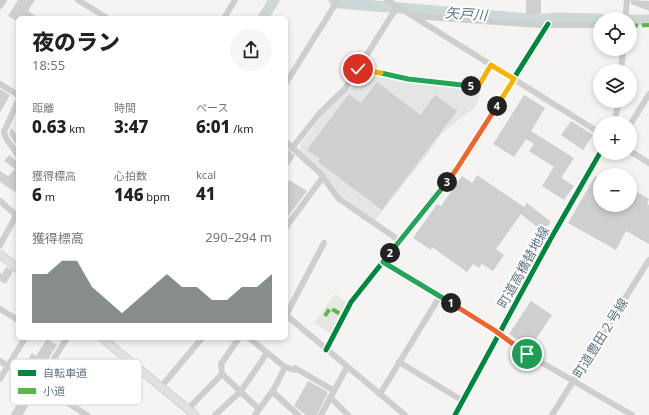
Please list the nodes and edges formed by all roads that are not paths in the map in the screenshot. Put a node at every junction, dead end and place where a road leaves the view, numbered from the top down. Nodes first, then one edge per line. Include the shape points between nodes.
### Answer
1 (4, 0) edge
2 (78, 0) edge
3 (338, 0) edge
4 (386, 0) edge
5 (626, 0) edge
6 (233, 1) edge
7 (0, 6) edge
8 (397, 7) junction
9 (625, 12) edge
10 (103, 16) edge
11 (225, 16) edge
12 (413, 16) junction
13 (548, 24) junction
14 (593, 25) edge
15 (491, 65) junction
16 (358, 69) junction
17 (514, 79) junction
18 (288, 80) edge
19 (0, 84) edge
20 (16, 94) edge
21 (649, 94) edge
22 (16, 105) edge
23 (636, 116) edge
24 (593, 129) edge
25 (288, 144) edge
26 (292, 148) junction
27 (16, 152) edge
28 (637, 155) edge
29 (596, 160) edge
30 (649, 163) edge
31 (323, 177) junction
32 (0, 201) edge
33 (16, 213) edge
34 (16, 216) edge
35 (288, 224) edge
36 (400, 241) junction
37 (324, 243) dead end
38 (0, 245) edge
39 (0, 254) edge
40 (649, 260) edge
41 (383, 262) junction
42 (16, 267) edge
43 (440, 296) junction
44 (0, 309) edge
45 (288, 311) edge
46 (288, 317) edge
47 (16, 319) edge
48 (498, 334) junction
49 (24, 340) edge
50 (66, 340) edge
51 (104, 340) edge
52 (200, 340) edge
53 (238, 340) edge
54 (251, 340) edge
55 (326, 350) junction
56 (267, 353) junction
57 (13, 359) edge
58 (52, 359) edge
59 (127, 359) edge
60 (0, 361) edge
61 (398, 362) junction
62 (10, 364) edge
63 (0, 365) edge
64 (347, 367) junction
65 (8, 368) junction
66 (285, 368) junction
67 (142, 371) edge
68 (222, 374) junction
69 (0, 379) edge
70 (573, 381) junction
71 (161, 387) junction
72 (333, 390) junction
73 (239, 392) junction
74 (273, 392) junction
75 (380, 394) junction
76 (330, 397) junction
77 (463, 402) junction
78 (21, 405) edge
79 (24, 405) edge
80 (65, 405) edge
81 (69, 405) edge
82 (188, 409) junction
83 (259, 409) junction
84 (398, 409) junction
85 (14, 415) edge
86 (19, 415) edge
87 (80, 415) edge
88 (87, 415) edge
89 (195, 415) edge
90 (215, 415) edge
91 (255, 415) edge
92 (298, 415) edge
93 (321, 415) edge
94 (348, 415) edge
95 (394, 415) edge
96 (405, 415) edge
97 (455, 415) edge
98 (552, 415) edge
99 (632, 415) edge

1 - 7 street
2 - 10 street
3 - 18 street
4 - 8 street
5 - 9 street
6 - 11 street
8 - 12 street
8 - 16 street
12 - 13 street
12 - 15 street
13 - 14 street
13 - 17 street
15 - 16 street via 478,87 408,79
15 - 17 street
16 - 26 street via 345,89 319,114
17 - 24 street
17 - 36 street via 456,170
19 - 20 street
21 - 23 street
22 - 27 street via 4,137
25 - 26 street
26 - 31 street
28 - 30 street
29 - 48 street, 町道高橋替地線
31 - 35 street
31 - 36 street via 338,198
32 - 33 street
34 - 38 street
36 - 41 street
37 - 45 street
39 - 42 main road
40 - 70 street, 町道豊田２号線
41 - 43 street
41 - 55 street via 351,302
43 - 48 street
43 - 61 street
44 - 47 street
46 - 55 street
48 - 70 street
48 - 77 street, 町道高橋替地線
49 - 57 street
50 - 58 street
51 - 59 main road
52 - 71 street
53 - 68 street via 222,364
54 - 56 street
55 - 64 street
56 - 66 street
56 - 73 street
60 - 65 street
61 - 75 street
61 - 77 street
62 - 65 street
63 - 65 street
64 - 72 street
64 - 75 street
65 - 69 street
66 - 72 street via 295,368
66 - 74 street
67 - 71 main road
68 - 73 street
68 - 82 street
70 - 98 street, 町道豊田２号線
70 - 99 street
71 - 82 main road
72 - 76 street
73 - 83 street
73 - 90 street
74 - 83 street
74 - 92 street
75 - 84 street
76 - 93 street
76 - 94 street
77 - 97 street, 町道高橋替地線
78 - 85 street
79 - 86 street
80 - 87 street
81 - 88 street
82 - 89 main road
83 - 91 street
84 - 95 street
84 - 96 street

